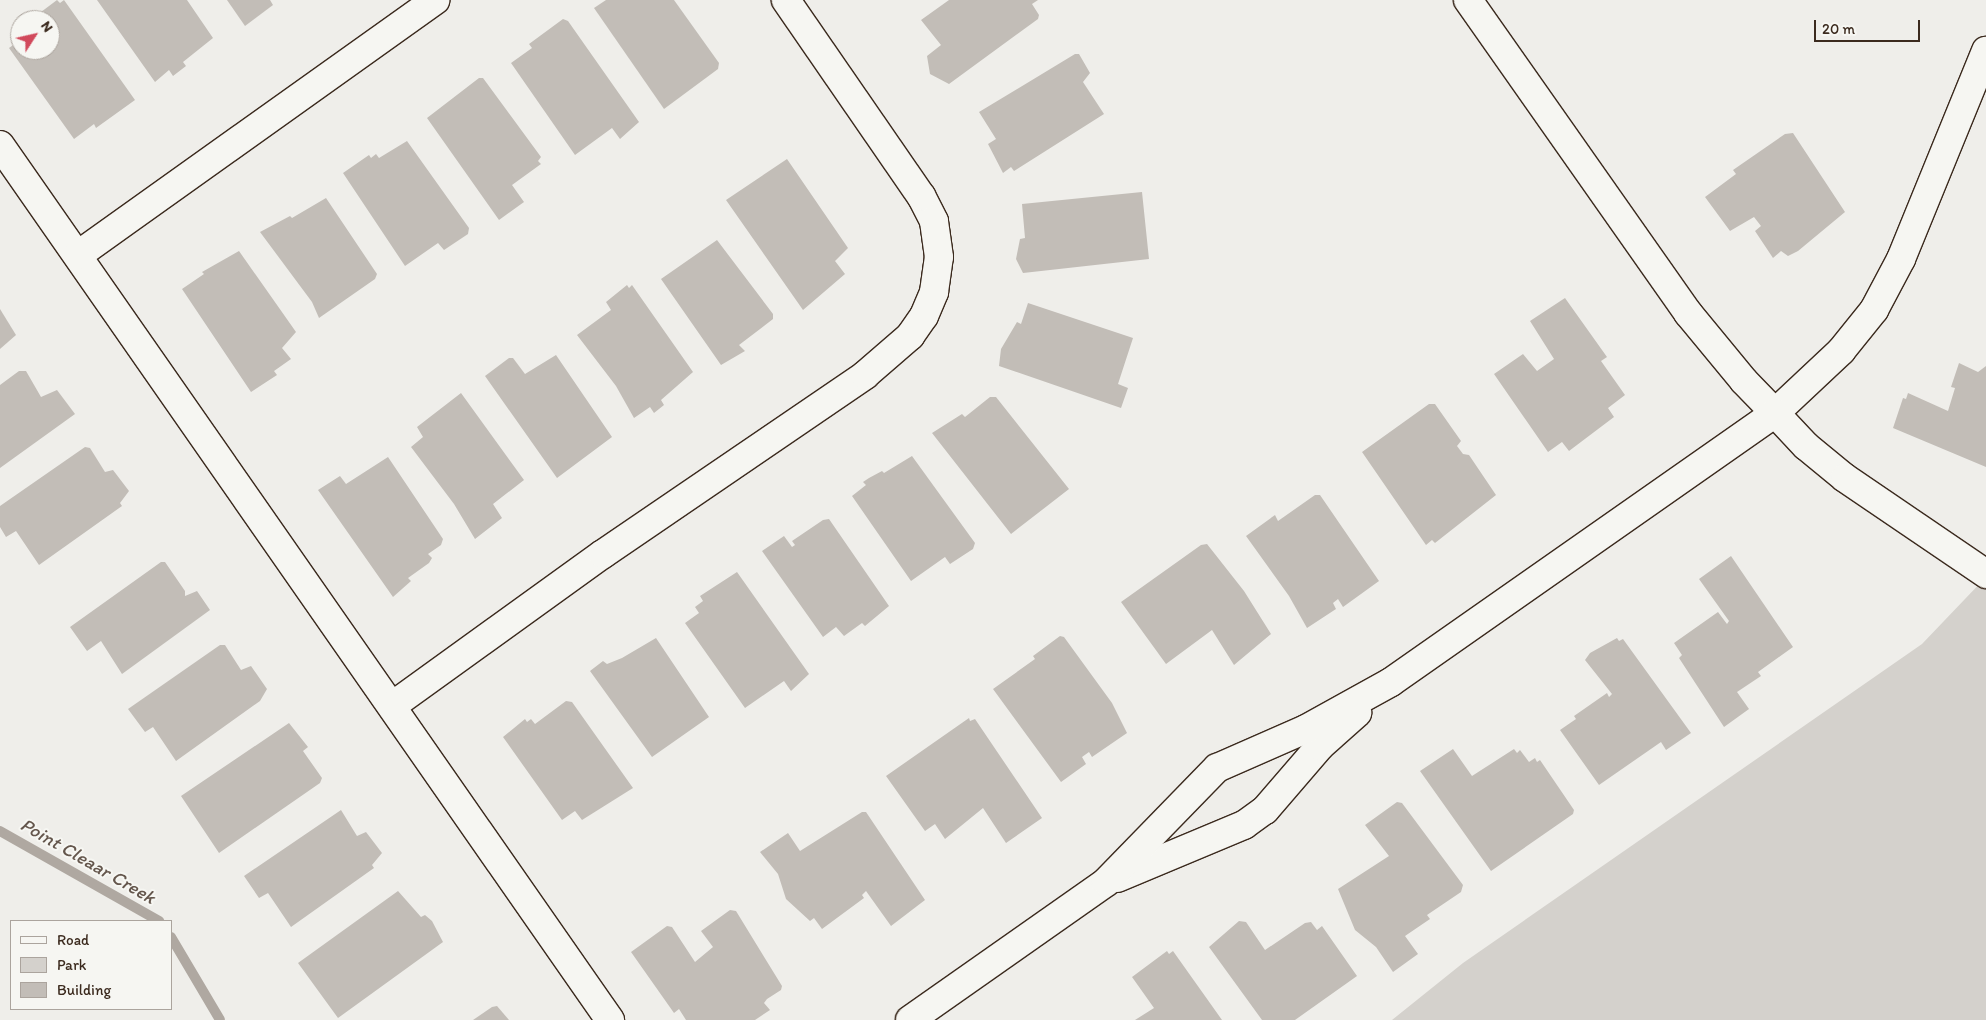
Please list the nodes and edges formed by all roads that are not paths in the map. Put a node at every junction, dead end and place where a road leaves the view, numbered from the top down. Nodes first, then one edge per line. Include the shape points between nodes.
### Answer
1 (435, 0) edge
2 (786, 0) edge
3 (1468, 0) edge
4 (1986, 50) edge
5 (0, 146) edge
6 (78, 255) junction
7 (1775, 413) junction
8 (1986, 574) edge
9 (1391, 682) junction
10 (392, 706) junction
11 (1106, 882) junction
12 (610, 1020) edge
13 (910, 1020) edge

1 - 6 street
2 - 10 street via 921,196 934,221 939,257 934,292 924,316 910,336 865,375 603,554
3 - 7 street via 1688,313
4 - 7 street via 1901,259 1874,310 1841,350
5 - 6 street
6 - 10 street
7 - 8 street via 1806,446 1845,478
7 - 9 street
9 - 11 street via 1306,729 1217,768
9 - 11 street via 1320,746 1265,810 1244,825
10 - 12 street
11 - 13 street

